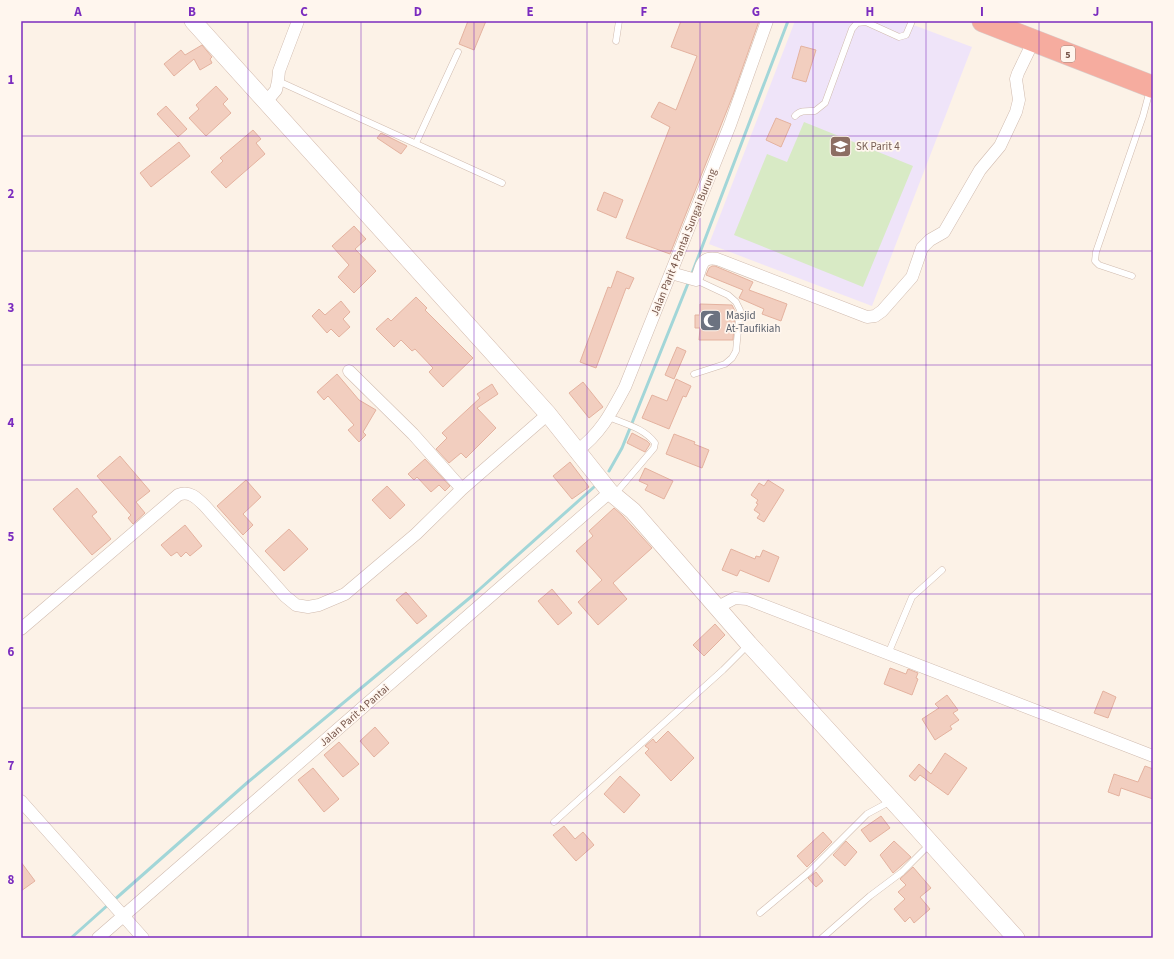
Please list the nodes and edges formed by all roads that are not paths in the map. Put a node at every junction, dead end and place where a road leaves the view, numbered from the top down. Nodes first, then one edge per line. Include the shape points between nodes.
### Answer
1 (193, 21) edge
2 (298, 21) edge
3 (619, 21) edge
4 (767, 21) edge
5 (912, 21) edge
6 (983, 21) edge
7 (1023, 21) edge
8 (1034, 40) junction
9 (616, 41) dead end
10 (458, 52) dead end
11 (278, 81) junction
12 (1152, 82) edge
13 (264, 101) junction
14 (795, 116) dead end
15 (416, 143) junction
16 (502, 183) dead end
17 (670, 273) junction
18 (1132, 276) dead end
19 (690, 279) junction
20 (350, 370) dead end
21 (694, 374) dead end
22 (548, 414) junction
23 (609, 417) junction
24 (577, 451) junction
25 (462, 489) junction
26 (612, 494) junction
27 (942, 570) dead end
28 (718, 607) junction
29 (21, 629) edge
30 (749, 644) junction
31 (888, 654) junction
32 (1153, 756) edge
33 (21, 801) edge
34 (892, 801) junction
35 (554, 822) dead end
36 (931, 843) junction
37 (760, 913) dead end
38 (123, 916) junction
39 (98, 938) edge
40 (143, 938) edge
41 (822, 938) edge
42 (1016, 938) edge

1 - 13 street
2 - 11 street via 279,71
3 - 9 lane
4 - 17 street, Jalan Parit 4 Pantai Sungai Burung via 730,125
5 - 14 lane via 906,35 899,37 866,22 858,23 852,30 825,103 815,111 798,112
6 - 8 highway, 5
7 - 12 highway, 5
8 - 12 highway, 5
8 - 19 street via 1016,79 1019,100 1000,146 980,170 944,232 922,248 912,277 875,316 867,317 712,258 705,260
10 - 15 lane
11 - 13 street via 276,90
11 - 15 lane
12 - 18 lane via 1095,260 1099,265
13 - 22 street
15 - 16 lane
17 - 19 street
17 - 23 street, Jalan Parit 4 Pantai Sungai Burung via 625,387
19 - 21 lane via 728,294 740,310 736,351 732,358 725,364
20 - 25 street via 413,434
22 - 24 street
22 - 25 street
23 - 24 street, Jalan Parit 4 Pantai Sungai Burung via 589,442
23 - 26 lane via 636,428 650,436 655,443 654,448
24 - 26 street
25 - 29 street via 416,534 345,594 319,606 308,607 296,605 285,596 205,506 194,496 182,493
26 - 28 street via 633,511
26 - 38 street, Jalan Parit 4 Pantai
27 - 31 lane via 912,597
28 - 30 street
28 - 31 street via 735,598 747,599
30 - 34 street
30 - 35 lane
31 - 32 street
33 - 38 street
34 - 36 street
34 - 37 lane via 867,814 809,872
36 - 41 lane via 902,872
36 - 42 street
38 - 39 street, Jalan Parit 4 Pantai
38 - 40 street

